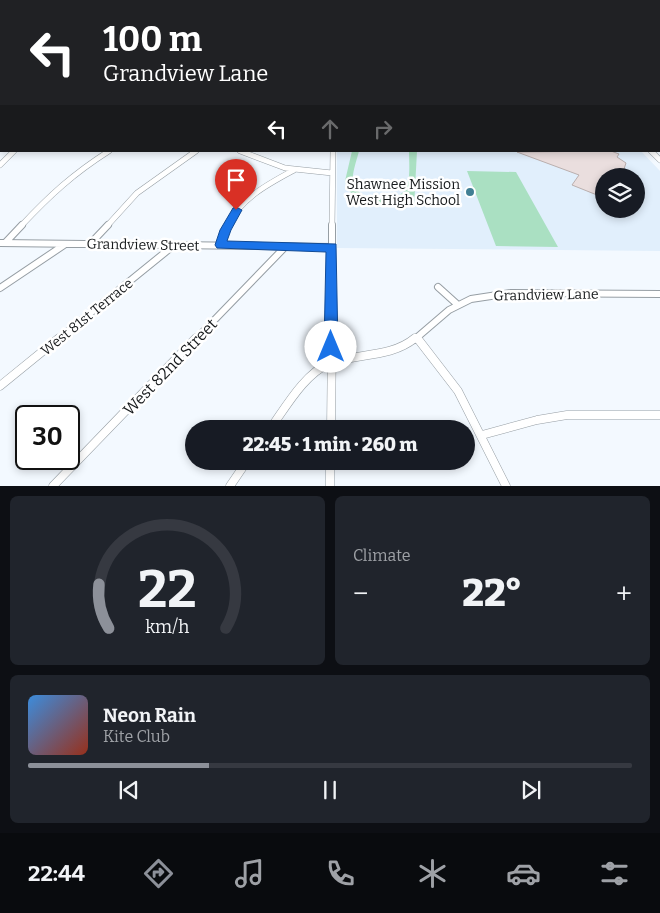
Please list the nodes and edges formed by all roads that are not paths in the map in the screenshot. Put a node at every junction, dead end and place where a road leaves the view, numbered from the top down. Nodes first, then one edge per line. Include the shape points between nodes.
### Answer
1 (13, 152) edge
2 (107, 152) edge
3 (195, 152) edge
4 (243, 152) edge
5 (333, 152) edge
6 (2, 160) edge
7 (0, 165) edge
8 (294, 170) junction
9 (332, 173) junction
10 (2, 243) edge
11 (64, 244) junction
12 (90, 244) junction
13 (221, 245) junction
14 (173, 246) junction
15 (285, 247) junction
16 (332, 247) junction
17 (438, 287) dead end
18 (0, 288) edge
19 (660, 294) edge
20 (458, 305) junction
21 (418, 338) junction
22 (331, 363) junction
23 (0, 386) edge
24 (660, 415) edge
25 (277, 420) edge
26 (331, 420) edge
27 (482, 435) junction
28 (241, 470) edge
29 (330, 470) edge
30 (53, 486) edge
31 (230, 486) edge
32 (330, 486) edge
33 (506, 486) edge

1 - 6 street
2 - 10 street via 52,192
3 - 12 street via 136,193
4 - 8 street
5 - 9 street
6 - 7 street
8 - 9 street
8 - 13 street via 260,188 244,202 229,221
9 - 16 street
10 - 11 street, Grandview Street
11 - 12 street, Grandview Street
11 - 18 street
12 - 14 street, Grandview Street
13 - 14 street, Grandview Street
13 - 15 street, Grandview Street
14 - 23 street, West 81st Terrace
15 - 16 street
15 - 30 street, West 82nd Street
16 - 22 street
17 - 20 street
19 - 20 street, Grandview Lane via 511,293 479,297
20 - 21 street, Grandview Lane
21 - 22 street, Grandview Lane via 374,356
21 - 27 street via 452,380
22 - 25 street via 302,386
22 - 26 street
24 - 27 street via 567,415
27 - 33 street
28 - 31 street
29 - 32 street

